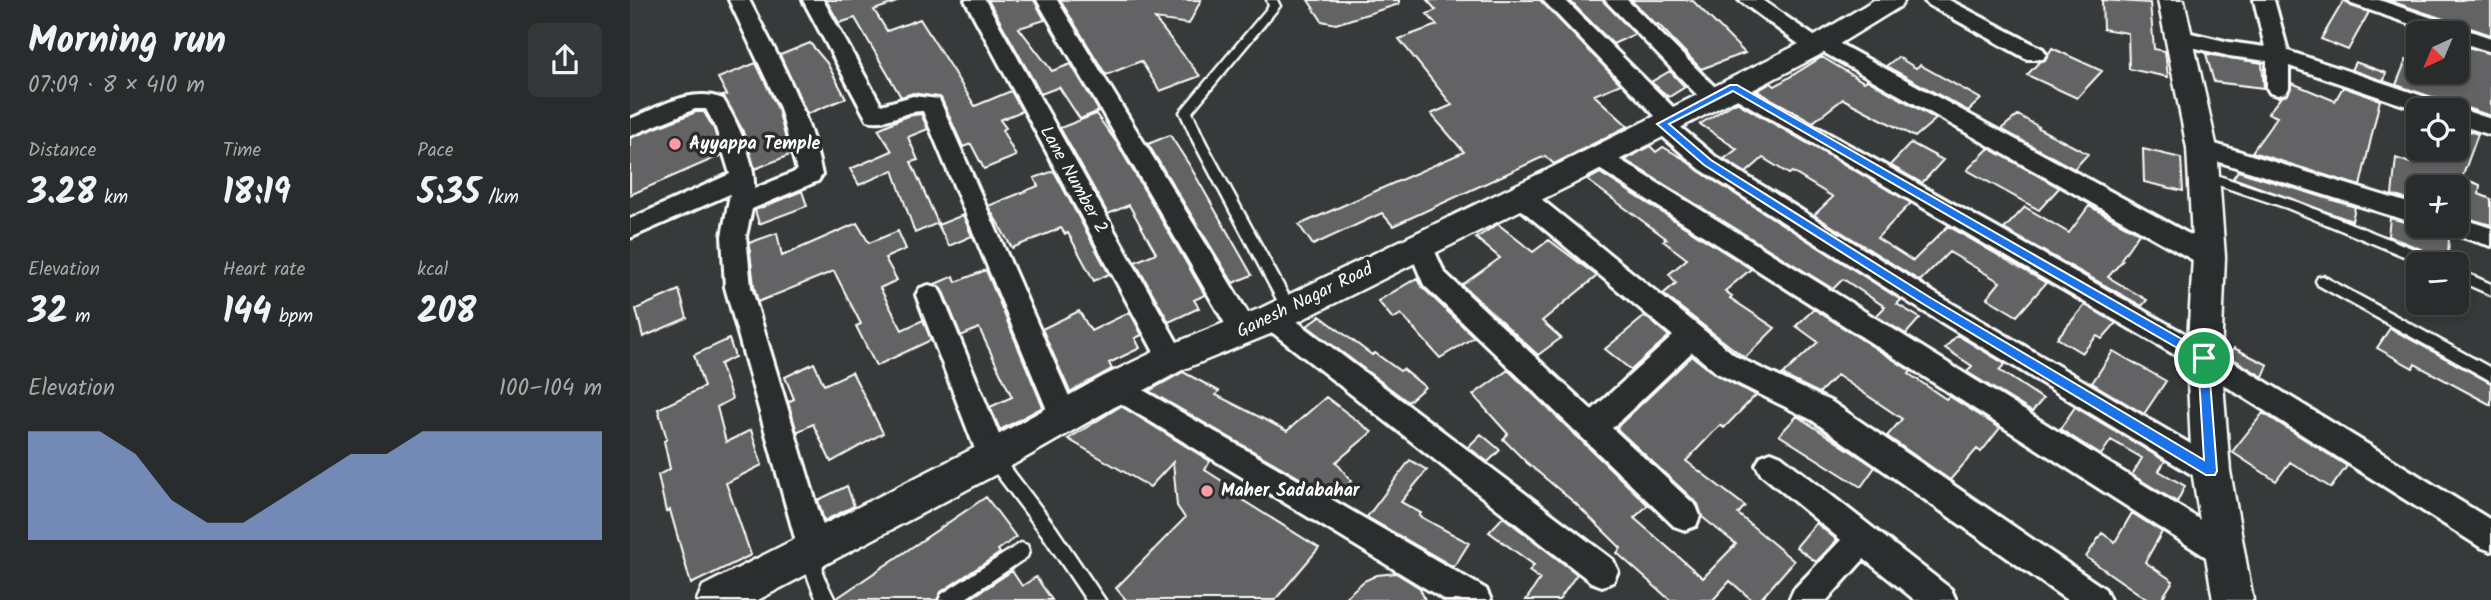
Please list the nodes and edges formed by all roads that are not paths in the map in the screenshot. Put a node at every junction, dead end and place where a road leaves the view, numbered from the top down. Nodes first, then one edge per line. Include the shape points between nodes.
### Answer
1 (739, 0) edge
2 (813, 0) edge
3 (975, 0) edge
4 (1047, 0) edge
5 (1272, 0) edge
6 (1553, 0) edge
7 (1615, 0) edge
8 (1749, 0) edge
9 (1892, 0) edge
10 (1934, 0) edge
11 (2171, 0) edge
12 (2263, 0) edge
13 (2359, 0) edge
14 (2417, 9) edge
15 (2437, 21) edge
16 (2178, 37) junction
17 (2469, 38) edge
18 (1818, 45) junction
19 (2491, 46) edge
20 (2035, 54) dead end
21 (2278, 55) junction
22 (2278, 88) dead end
23 (1723, 93) junction
24 (2406, 98) edge
25 (2469, 120) edge
26 (1667, 121) junction
27 (2491, 127) edge
28 (630, 128) edge
29 (1598, 157) junction
30 (2203, 162) junction
31 (742, 191) junction
32 (1521, 196) junction
33 (2406, 212) edge
34 (630, 229) edge
35 (2469, 230) edge
36 (2491, 237) edge
37 (1420, 246) junction
38 (2407, 252) edge
39 (2209, 257) junction
40 (2469, 280) edge
41 (2323, 281) dead end
42 (2491, 290) edge
43 (929, 295) dead end
44 (1269, 320) junction
45 (1692, 336) junction
46 (2204, 358) junction
47 (1172, 359) junction
48 (2491, 375) edge
49 (1117, 387) junction
50 (1064, 417) junction
51 (1591, 429) junction
52 (993, 457) junction
53 (1771, 465) dead end
54 (2211, 471) junction
55 (1685, 516) dead end
56 (1864, 537) junction
57 (2491, 537) edge
58 (814, 549) junction
59 (1021, 551) dead end
60 (2225, 551) junction
61 (1602, 571) dead end
62 (717, 600) edge
63 (825, 600) edge
64 (948, 600) edge
65 (1096, 600) edge
66 (1475, 600) edge
67 (1805, 600) edge
68 (1940, 600) edge
69 (2094, 600) edge
70 (2233, 600) edge

1 - 31 street via 807,152 810,175
2 - 50 street via 876,115 913,103 930,104
3 - 47 street, Lane Number 2
4 - 44 street
5 - 44 lane via 1275,6 1186,112
6 - 26 street
7 - 23 street
8 - 18 street
9 - 18 street, Ganesh Nagar Road
10 - 20 street
11 - 16 street
12 - 21 street
13 - 14 street
14 - 15 street
16 - 21 street
16 - 30 street
17 - 19 street
18 - 23 street, Ganesh Nagar Road
18 - 39 street
21 - 22 street
21 - 24 street
23 - 26 street, Ganesh Nagar Road
23 - 46 street
25 - 27 street
26 - 29 street, Ganesh Nagar Road
26 - 54 street via 1707,163
28 - 31 street via 692,102 715,104 727,128
29 - 32 street, Ganesh Nagar Road
29 - 60 street
30 - 33 street
30 - 38 lane
30 - 39 street
31 - 34 street
31 - 58 street via 734,236 738,286
32 - 37 street, Ganesh Nagar Road
32 - 45 street
35 - 36 street
37 - 44 street, Ganesh Nagar Road
37 - 51 street via 1433,278
39 - 46 street
40 - 42 lane
41 - 48 lane
43 - 52 street
44 - 47 street, Ganesh Nagar Road
44 - 61 street
45 - 51 street
45 - 69 street via 1727,365 1822,411
46 - 54 street
46 - 57 street
47 - 49 street, Ganesh Nagar Road
49 - 50 street, Ganesh Nagar Road
49 - 66 street
50 - 52 street, Ganesh Nagar Road
51 - 55 street
52 - 58 street, Ganesh Nagar Road
52 - 65 lane
53 - 56 street
54 - 60 street
56 - 67 street
56 - 68 street
58 - 62 street, Ganesh Nagar Road
58 - 63 lane via 815,575
59 - 64 lane
60 - 70 street

